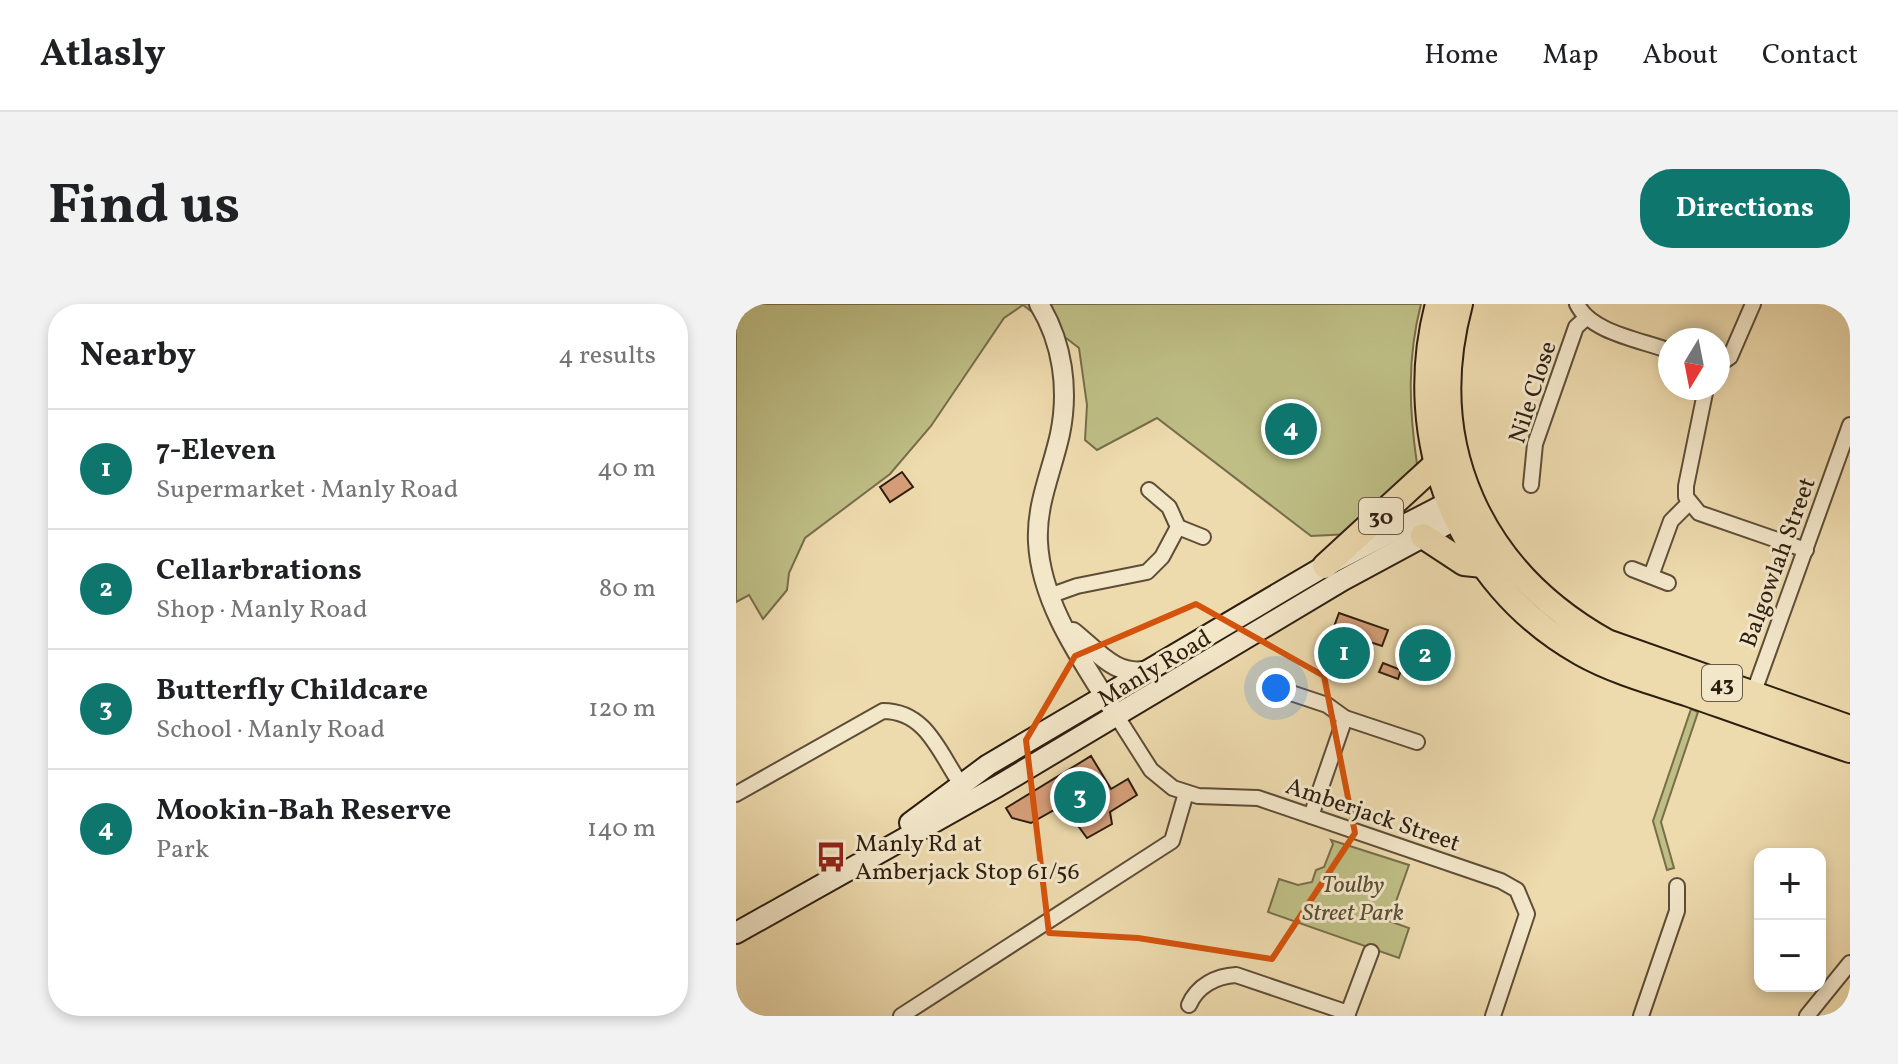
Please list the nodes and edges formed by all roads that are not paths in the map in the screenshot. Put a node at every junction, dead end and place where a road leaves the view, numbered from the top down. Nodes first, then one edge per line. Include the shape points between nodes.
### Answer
1 (1039, 304) edge
2 (1438, 304) edge
3 (1460, 304) edge
4 (1577, 304) edge
5 (1753, 304) edge
6 (1586, 318) junction
7 (1658, 346) edge
8 (1730, 357) edge
9 (1704, 400) edge
10 (1850, 428) edge
11 (1435, 465) junction
12 (1531, 485) dead end
13 (1149, 490) dead end
14 (1689, 503) junction
15 (1461, 506) junction
16 (1178, 527) junction
17 (1423, 536) junction
18 (1203, 537) dead end
19 (1806, 550) junction
20 (1483, 565) junction
21 (1325, 566) junction
22 (1632, 569) dead end
23 (1651, 576) junction
24 (1668, 583) dead end
25 (1049, 596) junction
26 (1062, 622) junction
27 (1149, 670) junction
28 (1267, 685) dead end
29 (1750, 704) junction
30 (1110, 706) junction
31 (1345, 718) junction
32 (1850, 728) edge
33 (1417, 742) dead end
34 (1850, 750) edge
35 (960, 783) junction
36 (1186, 793) junction
37 (736, 794) edge
38 (1311, 816) junction
39 (873, 853) junction
40 (1677, 886) dead end
41 (736, 933) edge
42 (1371, 952) dead end
43 (1850, 963) edge
44 (1189, 1005) dead end
45 (1348, 1014) edge
46 (901, 1016) edge
47 (1493, 1016) edge
48 (1641, 1016) edge
49 (1807, 1016) edge

1 - 25 street via 1058,342 1065,389 1060,433 1039,505 1038,542
2 - 11 main road via 1425,382
3 - 15 main road via 1450,347 1448,408
4 - 6 street
5 - 8 street
6 - 7 street
6 - 12 street, Nile Close via 1576,327 1535,444
9 - 14 street via 1686,486
10 - 19 street, Balgowlah Street
11 - 15 main road, 43
11 - 21 main road, 30
13 - 16 street via 1169,507
14 - 19 street via 1699,513
14 - 23 street via 1671,521
15 - 17 main road, Manly Road / 30
15 - 20 main road, 43
15 - 21 main road, Manly Road
15 - 29 main road, 43 via 1534,592 1572,622
16 - 18 street
16 - 25 street via 1147,572
17 - 20 main road via 1464,563
17 - 30 main road, Manly Road / 30
19 - 29 street, Balgowlah Street
20 - 29 main road, 43 via 1529,616 1584,654
21 - 27 main road, Manly Road / 30
22 - 23 street
23 - 24 street
25 - 26 street
26 - 27 street via 1118,669
26 - 30 street
27 - 30 main road, Manly Road / 30
28 - 31 street via 1327,705
29 - 32 main road, 43
29 - 34 main road, 43
30 - 35 main road, Manly Road / 30
30 - 36 street, Amberjack Street via 1151,770
30 - 39 main road, Manly Road / 30 via 998,786
31 - 33 street
31 - 38 street
35 - 37 street via 922,724 883,711
35 - 39 main road, Manly Road / 30
36 - 38 street, Amberjack Street via 1258,798
36 - 46 street via 1172,841
38 - 47 street, Amberjack Street via 1517,890 1527,914
39 - 41 main road, Manly Road / 30
40 - 48 street via 1677,911
42 - 45 street
43 - 49 street
44 - 45 street via 1194,993 1220,976 1236,975

